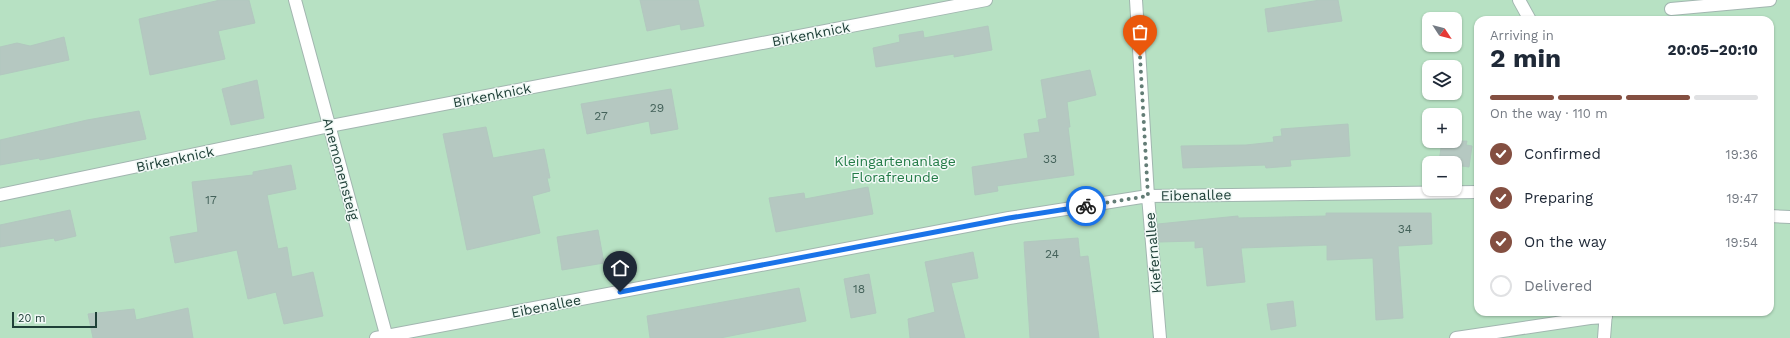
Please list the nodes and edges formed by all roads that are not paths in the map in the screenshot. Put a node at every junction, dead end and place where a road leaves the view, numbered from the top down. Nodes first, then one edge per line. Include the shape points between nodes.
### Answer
1 (295, 0) edge
2 (986, 0) edge
3 (1136, 0) edge
4 (1519, 0) edge
5 (1770, 0) edge
6 (1671, 9) dead end
7 (1528, 16) edge
8 (330, 126) junction
9 (1474, 192) edge
10 (0, 195) edge
11 (1148, 196) junction
12 (1774, 216) edge
13 (1790, 217) edge
14 (1601, 316) edge
15 (1606, 316) edge
16 (383, 337) edge
17 (1160, 338) edge
18 (1456, 338) edge
19 (1604, 338) edge

1 - 8 lane, Anemonensteig
2 - 8 lane, Birkenknick
3 - 11 lane, Kiefernallee
4 - 7 lane
5 - 6 lane
8 - 10 lane, Birkenknick
8 - 16 lane, Anemonensteig
9 - 11 lane, Eibenallee
11 - 16 lane, Eibenallee via 1009,218
11 - 17 lane, Kiefernallee
12 - 13 lane
14 - 18 lane
15 - 19 lane

